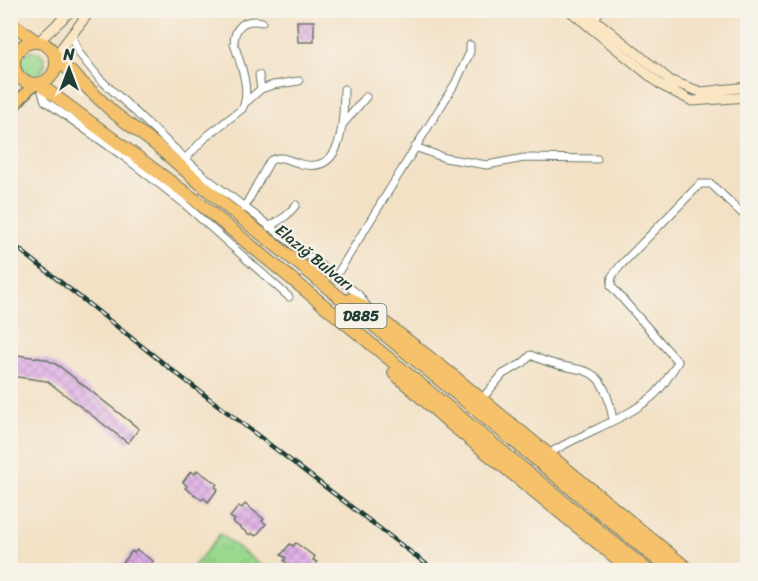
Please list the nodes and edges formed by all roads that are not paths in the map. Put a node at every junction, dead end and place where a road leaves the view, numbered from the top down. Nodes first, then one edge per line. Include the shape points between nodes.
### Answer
1 (72, 10) edge
2 (92, 10) edge
3 (570, 10) edge
4 (583, 10) edge
5 (601, 10) edge
6 (594, 20) junction
7 (262, 21) dead end
8 (10, 22) edge
9 (72, 36) junction
10 (37, 42) junction
11 (470, 45) dead end
12 (55, 56) junction
13 (12, 65) edge
14 (259, 75) dead end
15 (299, 81) dead end
16 (38, 84) junction
17 (747, 87) edge
18 (261, 89) junction
19 (344, 89) dead end
20 (366, 97) dead end
21 (747, 97) edge
22 (245, 103) junction
23 (10, 111) edge
24 (343, 124) junction
25 (416, 147) junction
26 (185, 159) junction
27 (597, 159) dead end
28 (296, 205) dead end
29 (244, 208) junction
30 (747, 219) edge
31 (269, 227) junction
32 (303, 268) junction
33 (336, 276) junction
34 (289, 297) dead end
35 (371, 312) junction
36 (356, 333) junction
37 (481, 400) junction
38 (613, 420) junction
39 (547, 455) junction
40 (631, 570) edge
41 (647, 570) edge
42 (670, 570) edge
43 (689, 570) edge

1 - 10 street
2 - 9 street
3 - 21 street via 678,95 692,101
4 - 6 street
5 - 6 street
6 - 17 street via 671,81 701,92
7 - 22 street via 243,22 234,37
8 - 10 highway
9 - 12 street
9 - 26 street via 79,53 99,78
10 - 12 highway via 48,46
10 - 13 highway via 18,50
11 - 25 street via 456,82
12 - 16 highway via 55,71
12 - 32 highway, Elazığ Bulvarı / D885 via 114,113
13 - 16 highway via 19,77
14 - 18 street
15 - 18 street
16 - 23 main road
16 - 34 street via 45,100 181,201
16 - 36 highway, Elazığ Bulvarı / D885 via 194,199
18 - 22 street
19 - 24 street
20 - 24 street
22 - 26 street
24 - 29 street via 331,158 325,163 317,166 276,157 270,160
25 - 27 street via 445,158 487,165 524,158
25 - 33 street
26 - 29 street
28 - 31 street
29 - 31 street
30 - 38 street via 711,184 700,184 612,276 611,286 678,362 655,395
31 - 33 street
32 - 35 highway
32 - 42 highway, Elazığ Bulvarı / D885
33 - 35 street via 358,294
35 - 37 highway
36 - 40 highway via 443,416
36 - 41 highway, Elazığ Bulvarı / D885
37 - 38 street via 503,374 531,355 548,364 594,374 610,402
37 - 39 highway
38 - 39 street
39 - 43 highway

